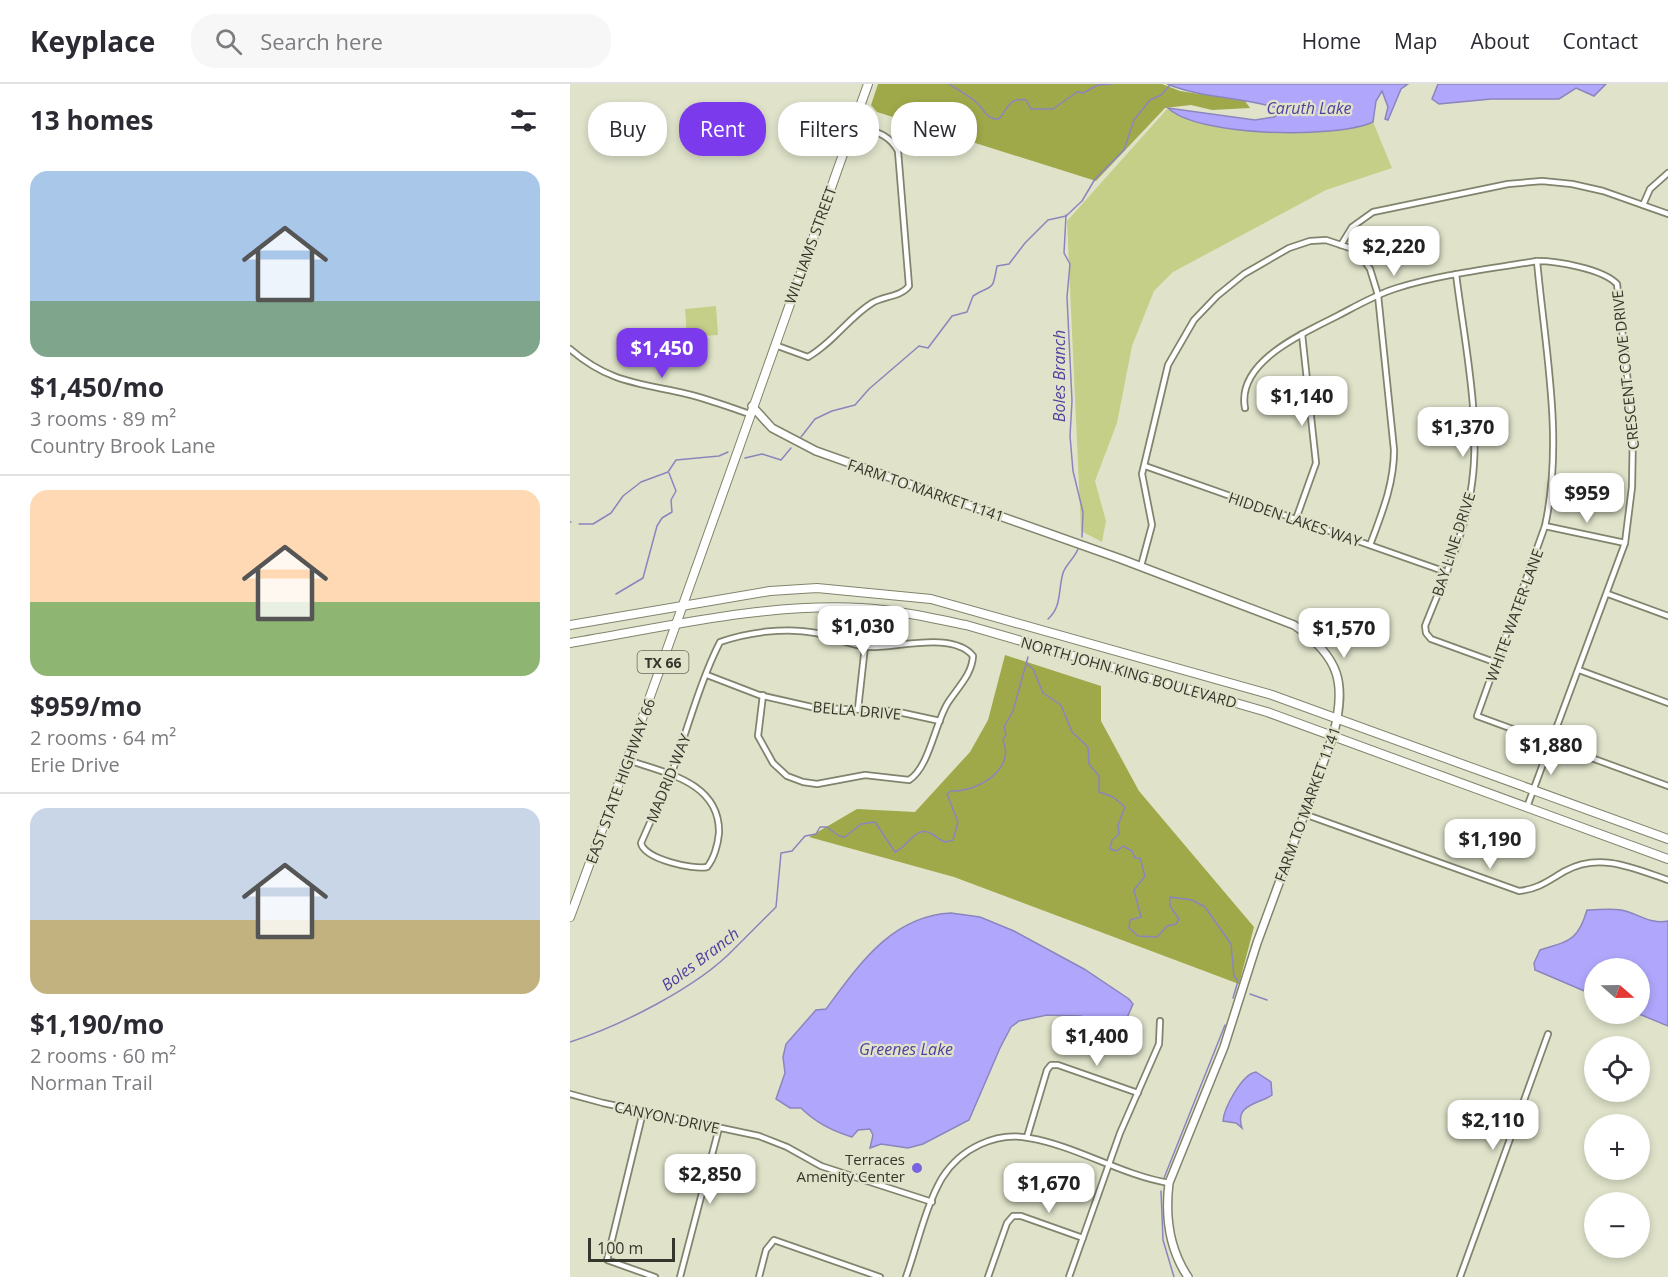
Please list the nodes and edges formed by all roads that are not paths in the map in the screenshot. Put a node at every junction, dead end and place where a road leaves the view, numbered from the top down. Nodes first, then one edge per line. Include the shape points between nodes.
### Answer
1 (868, 84) edge
2 (862, 102) edge
3 (879, 133) edge
4 (842, 156) edge
5 (1668, 173) edge
6 (1642, 206) junction
7 (1668, 214) edge
8 (1341, 245) junction
9 (1537, 261) junction
10 (1456, 274) junction
11 (1378, 295) junction
12 (1302, 334) junction
13 (774, 345) junction
14 (570, 349) edge
15 (1245, 408) dead end
16 (751, 410) junction
17 (1145, 465) junction
18 (1296, 519) junction
19 (1545, 526) junction
20 (1625, 543) junction
21 (1370, 545) junction
22 (1141, 566) junction
23 (1446, 572) junction
24 (871, 592) junction
25 (1608, 594) junction
26 (684, 606) junction
27 (869, 609) junction
28 (1668, 616) edge
29 (570, 625) edge
30 (677, 625) junction
31 (570, 643) edge
32 (1089, 643) junction
33 (865, 646) junction
34 (1084, 658) junction
35 (1497, 663) junction
36 (1580, 670) junction
37 (707, 675) junction
38 (762, 695) junction
39 (1668, 703) edge
40 (858, 709) junction
41 (1338, 718) junction
42 (940, 721) junction
43 (1333, 736) junction
44 (1551, 745) junction
45 (628, 760) junction
46 (671, 775) junction
47 (1668, 786) edge
48 (1534, 790) junction
49 (1527, 807) junction
50 (1304, 814) junction
51 (1668, 839) edge
52 (1668, 859) edge
53 (1668, 880) edge
54 (570, 917) edge
55 (1160, 1021) dead end
56 (1548, 1034) dead end
57 (1138, 1093) junction
58 (570, 1094) edge
59 (643, 1112) junction
60 (719, 1128) junction
61 (1027, 1137) junction
62 (1109, 1165) junction
63 (1169, 1183) junction
64 (932, 1202) junction
65 (1083, 1238) junction
66 (655, 1277) edge
67 (680, 1277) edge
68 (759, 1277) edge
69 (880, 1277) edge
70 (906, 1277) edge
71 (988, 1277) edge
72 (1069, 1277) edge
73 (1188, 1277) edge
74 (1460, 1277) edge

1 - 2 main road, WILLIAMS STREET / TX 66
3 - 13 street via 893,140 898,151 910,281 906,290 867,306 834,340 808,357
4 - 13 main road, WILLIAMS STREET / TX 66
5 - 6 street via 1650,189
6 - 7 street
6 - 8 street via 1572,184 1508,184 1373,212 1352,227
8 - 11 street via 1366,263
8 - 17 street via 1326,240 1289,248 1244,274 1194,320 1168,365
9 - 10 street
9 - 19 street, WHITE WATER LANE via 1555,447
9 - 20 street, CRESCENT COVE DRIVE via 1554,261 1611,278 1619,287 1633,429 1632,487
10 - 11 street
10 - 23 street, BAY LINE DRIVE via 1475,435 1467,510
11 - 12 street
11 - 21 street via 1394,472
12 - 15 street via 1268,357 1257,370 1243,397
12 - 18 street via 1316,463
13 - 16 main road, WILLIAMS STREET / TX 66
14 - 16 street via 629,383
16 - 22 street, FARM TO MARKET 1141 via 772,428 816,452
16 - 26 main road, EAST STATE HIGHWAY 66 / TX 66
17 - 18 street, HIDDEN LAKES WAY
17 - 22 street via 1142,474 1152,525
18 - 21 street, HIDDEN LAKES WAY
19 - 20 street
19 - 35 street, WHITE WATER LANE
20 - 25 street, CRESCENT COVE DRIVE
21 - 23 street, HIDDEN LAKES WAY
22 - 41 street, FARM TO MARKET 1141 via 1275,617 1310,637 1329,658 1337,676 1341,704
23 - 35 street, BAY LINE DRIVE via 1425,626 1426,633 1431,639
24 - 26 main road, NORTH JOHN KING BOULEVARD via 817,588
24 - 27 main road
24 - 32 main road, NORTH JOHN KING BOULEVARD via 932,599
25 - 28 street
25 - 36 street, CRESCENT COVE DRIVE
26 - 29 main road, NORTH JOHN KING BOULEVARD
26 - 30 main road, EAST STATE HIGHWAY 66 / TX 66
27 - 30 main road, NORTH JOHN KING BOULEVARD via 776,610
27 - 33 street via 862,636
27 - 34 main road, NORTH JOHN KING BOULEVARD via 966,625
30 - 31 main road, NORTH JOHN KING BOULEVARD
30 - 45 main road, EAST STATE HIGHWAY 66 / TX 66
32 - 34 main road
32 - 41 main road, NORTH JOHN KING BOULEVARD via 1272,694
33 - 37 street, MADRID WAY via 795,631 751,635 720,642
33 - 40 street
33 - 42 street via 929,642 968,650 973,656 968,675 947,703
34 - 43 main road, NORTH JOHN KING BOULEVARD via 1267,712
35 - 44 street, WHITE WATER LANE via 1477,717
36 - 39 street
36 - 44 street, CRESCENT COVE DRIVE
37 - 38 street, BELLA DRIVE
37 - 46 street, MADRID WAY
38 - 40 street, BELLA DRIVE via 825,710
38 - 42 street via 758,736 773,763 787,776 803,782 817,784 865,775 909,780 918,770
40 - 42 street, BELLA DRIVE via 894,711
41 - 43 street, FARM TO MARKET 1141
41 - 48 main road, NORTH JOHN KING BOULEVARD
43 - 49 main road, NORTH JOHN KING BOULEVARD
43 - 50 street, FARM TO MARKET 1141
44 - 47 street
44 - 48 street, CRESCENT COVE DRIVE
45 - 46 street
45 - 54 main road, EAST STATE HIGHWAY 66 / TX 66
46 - 46 street, MADRID WAY via 641,847 662,860 707,867 718,838 717,814 700,789
48 - 49 street, CRESCENT COVE DRIVE
48 - 51 main road, NORTH JOHN KING BOULEVARD
49 - 52 main road, NORTH JOHN KING BOULEVARD
50 - 53 street via 1519,891 1534,889 1565,871 1595,861 1621,864
50 - 63 street, FARM TO MARKET 1141 via 1224,1047
55 - 57 street via 1159,1044
56 - 74 street
57 - 61 street via 1051,1065
57 - 62 street
58 - 59 street, CANYON DRIVE
59 - 60 street, CANYON DRIVE
59 - 66 street via 607,1260
60 - 64 street, CANYON DRIVE via 777,1143 821,1166
60 - 67 street
61 - 62 street
61 - 64 street via 998,1139 972,1149 949,1168
62 - 63 street
62 - 65 street
63 - 73 street, FARM TO MARKET 1141 via 1170,1236
64 - 70 street
65 - 71 street via 1013,1216
65 - 72 street
68 - 69 street via 771,1241 779,1240

